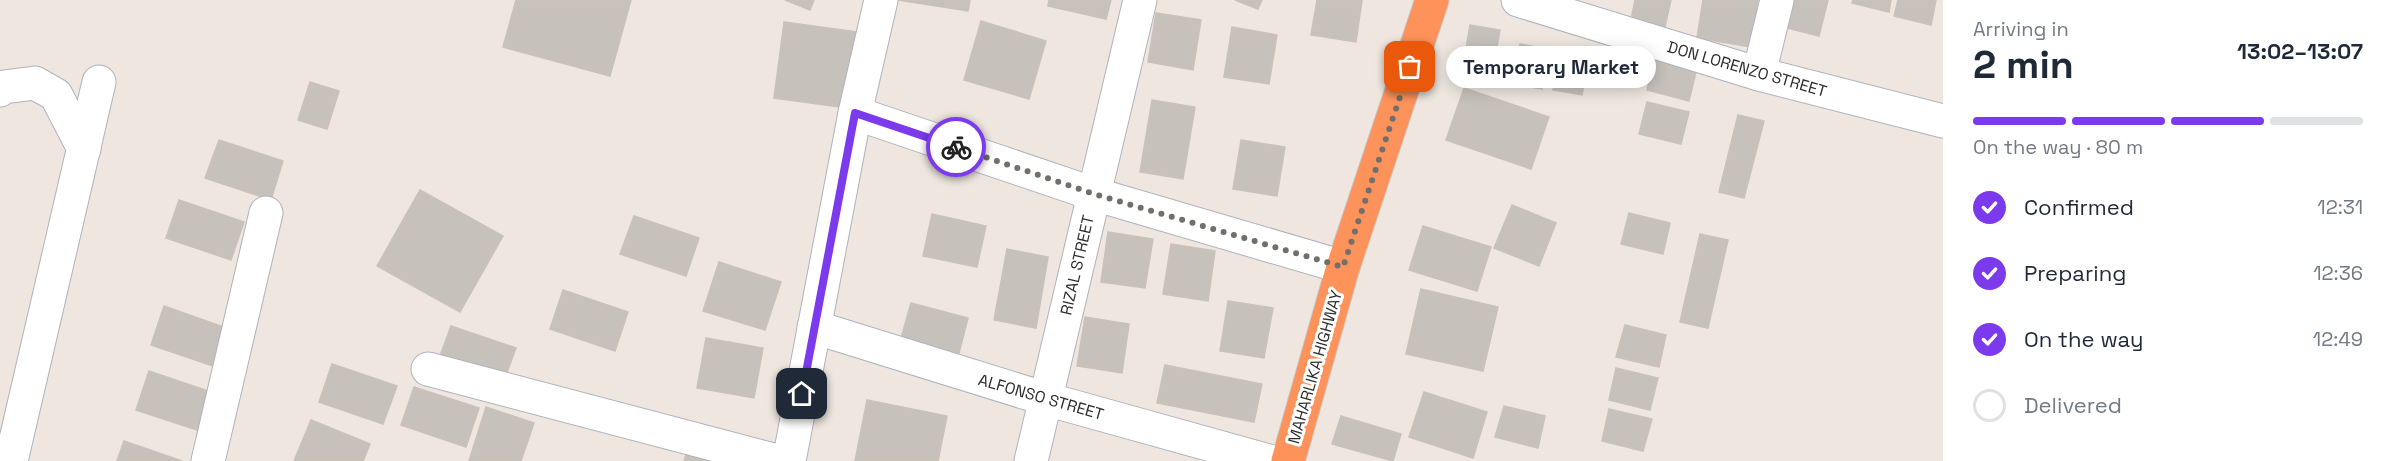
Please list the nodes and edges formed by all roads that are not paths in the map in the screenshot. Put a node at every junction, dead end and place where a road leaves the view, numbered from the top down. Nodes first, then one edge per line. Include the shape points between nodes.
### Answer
1 (881, 0) edge
2 (1140, 0) edge
3 (1432, 0) edge
4 (1518, 0) edge
5 (1777, 0) edge
6 (1760, 75) junction
7 (99, 82) dead end
8 (0, 90) edge
9 (855, 113) junction
10 (1943, 121) edge
11 (84, 149) junction
12 (1094, 194) junction
13 (266, 213) dead end
14 (1343, 267) junction
15 (814, 327) junction
16 (428, 369) dead end
17 (1046, 399) junction
18 (11, 461) edge
19 (208, 461) edge
20 (777, 461) edge
21 (789, 461) edge
22 (1031, 461) edge
23 (1269, 461) edge
24 (1288, 461) edge

1 - 9 street
2 - 12 street, RIZAL STREET
3 - 14 highway, MAHARLIKA HIGHWAY
4 - 6 street, DON LORENZO STREET
5 - 6 street
6 - 10 street, DON LORENZO STREET
7 - 11 street
8 - 11 street via 35,83 56,95
9 - 12 street
9 - 15 street
11 - 18 street
12 - 14 street
12 - 17 street, RIZAL STREET
13 - 19 street
14 - 24 highway, MAHARLIKA HIGHWAY
15 - 17 street, ALFONSO STREET
15 - 21 street
16 - 20 street
17 - 22 street, RIZAL STREET
17 - 23 street, ALFONSO STREET

